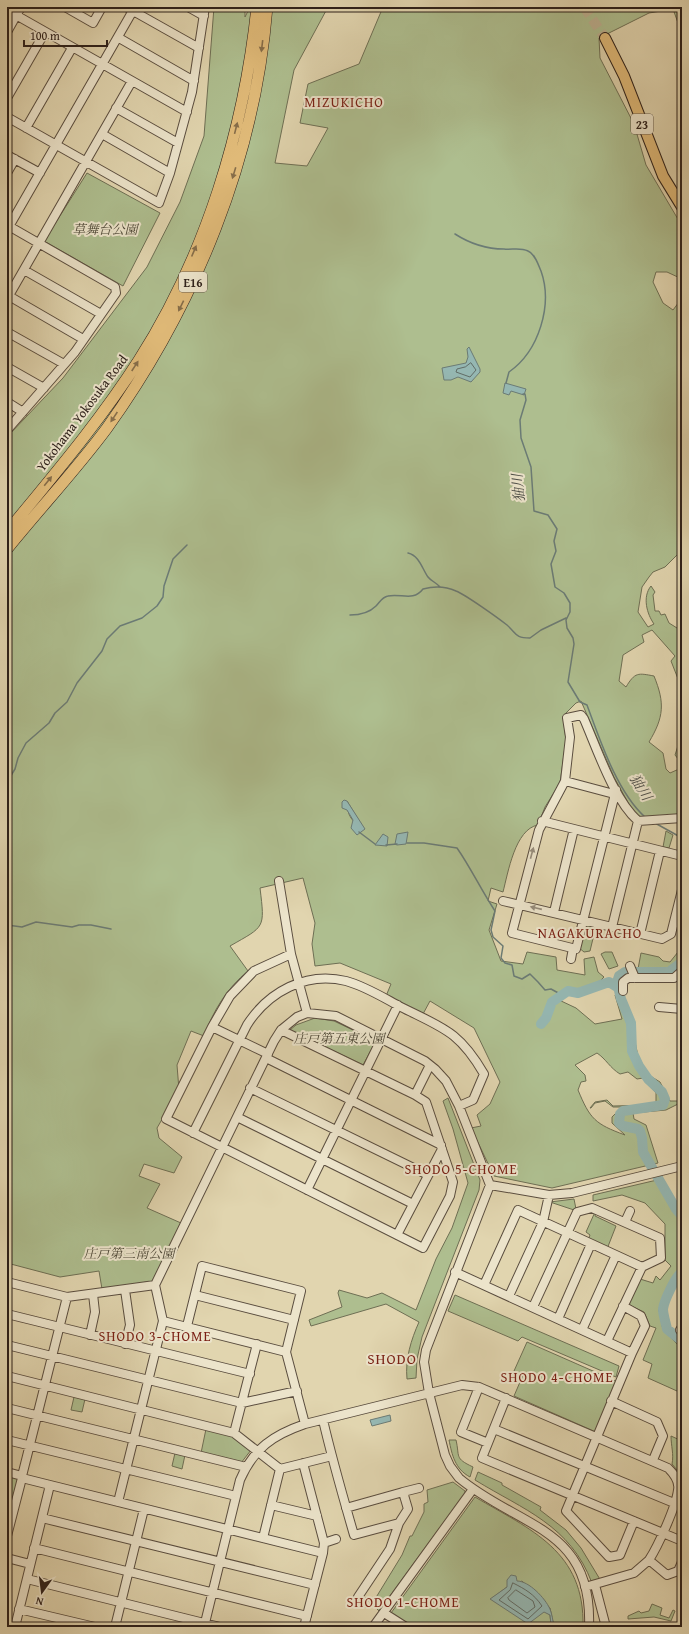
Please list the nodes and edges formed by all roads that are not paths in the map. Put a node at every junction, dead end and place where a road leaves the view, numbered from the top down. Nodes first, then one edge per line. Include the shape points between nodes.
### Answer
1 (21, 7) edge
2 (65, 7) edge
3 (102, 7) edge
4 (188, 7) edge
5 (205, 7) edge
6 (252, 7) edge
7 (257, 7) edge
8 (267, 7) edge
9 (132, 8) edge
10 (7, 10) edge
11 (17, 15) junction
12 (204, 16) junction
13 (7, 32) edge
14 (46, 32) junction
15 (119, 38) junction
16 (605, 38) tunnel mouth
17 (72, 48) junction
18 (199, 48) junction
19 (102, 64) junction
20 (132, 80) junction
21 (194, 81) junction
22 (7, 98) edge
23 (242, 100) junction
24 (116, 108) junction
25 (187, 112) junction
26 (7, 117) edge
27 (26, 128) junction
28 (102, 134) junction
29 (178, 143) junction
30 (56, 146) junction
31 (7, 154) edge
32 (15, 159) junction
33 (86, 162) junction
34 (7, 173) edge
35 (40, 173) junction
36 (170, 173) junction
37 (682, 205) edge
38 (8, 227) edge
39 (38, 244) junction
40 (24, 270) junction
41 (8, 298) edge
42 (101, 314) junction
43 (7, 332) edge
44 (83, 339) junction
45 (64, 364) junction
46 (7, 367) edge
47 (44, 388) junction
48 (7, 402) edge
49 (23, 412) junction
50 (7, 430) edge
51 (28, 515) junction
52 (7, 532) edge
53 (7, 549) edge
54 (565, 781) junction
55 (615, 792) junction
56 (682, 818) edge
57 (542, 821) junction
58 (646, 821) junction
59 (574, 829) junction
60 (603, 836) junction
61 (632, 843) junction
62 (660, 851) junction
63 (682, 856) edge
64 (278, 881) dead end
65 (681, 895) edge
66 (503, 901) dead end
67 (519, 904) junction
68 (554, 912) junction
69 (583, 919) junction
70 (612, 927) junction
71 (640, 934) junction
72 (573, 948) junction
73 (291, 954) junction
74 (571, 959) dead end
75 (630, 966) dead end
76 (682, 971) edge
77 (635, 978) junction
78 (299, 983) junction
79 (623, 991) dead end
80 (398, 1005) junction
81 (660, 1007) dead end
82 (682, 1009) edge
83 (307, 1013) junction
84 (212, 1027) junction
85 (281, 1030) junction
86 (381, 1039) junction
87 (240, 1040) junction
88 (267, 1056) junction
89 (430, 1065) junction
90 (366, 1071) junction
91 (250, 1088) junction
92 (415, 1095) junction
93 (351, 1100) junction
94 (459, 1106) junction
95 (237, 1117) junction
96 (337, 1130) junction
97 (193, 1133) junction
98 (222, 1147) junction
99 (441, 1147) junction
100 (322, 1159) junction
101 (682, 1166) edge
102 (428, 1175) junction
103 (490, 1185) junction
104 (307, 1190) junction
105 (549, 1195) junction
106 (413, 1204) junction
107 (630, 1211) dead end
108 (543, 1222) junction
109 (625, 1222) junction
110 (567, 1233) junction
111 (397, 1234) junction
112 (592, 1244) junction
113 (616, 1256) junction
114 (642, 1267) junction
115 (455, 1272) junction
116 (7, 1282) edge
117 (155, 1285) junction
118 (484, 1285) junction
119 (125, 1290) junction
120 (92, 1294) junction
121 (195, 1295) junction
122 (509, 1296) junction
123 (66, 1297) junction
124 (623, 1306) junction
125 (533, 1308) junction
126 (7, 1314) edge
127 (558, 1319) junction
128 (294, 1320) junction
129 (163, 1321) junction
130 (187, 1326) junction
131 (59, 1327) junction
132 (582, 1330) junction
133 (90, 1335) junction
134 (607, 1341) junction
135 (125, 1344) junction
136 (257, 1344) junction
137 (7, 1345) edge
138 (155, 1352) junction
139 (286, 1352) junction
140 (632, 1352) junction
141 (52, 1357) junction
142 (250, 1374) junction
143 (7, 1376) edge
144 (148, 1380) junction
145 (45, 1385) junction
146 (479, 1387) junction
147 (297, 1391) junction
148 (429, 1393) junction
149 (506, 1398) junction
150 (611, 1401) junction
151 (242, 1403) junction
152 (7, 1408) edge
153 (141, 1410) junction
154 (37, 1415) junction
155 (323, 1420) junction
156 (305, 1424) junction
157 (494, 1429) junction
158 (234, 1432) junction
159 (596, 1436) junction
160 (134, 1439) junction
161 (7, 1440) edge
162 (488, 1443) junction
163 (30, 1445) junction
164 (258, 1451) junction
165 (332, 1456) junction
166 (652, 1460) junction
167 (304, 1463) junction
168 (584, 1465) junction
169 (246, 1467) junction
170 (126, 1469) junction
171 (280, 1469) junction
172 (7, 1472) edge
173 (22, 1477) junction
174 (50, 1485) junction
175 (419, 1488) dead end
176 (473, 1488) junction
177 (403, 1492) junction
178 (572, 1495) junction
179 (236, 1496) junction
180 (118, 1502) junction
181 (674, 1503) junction
182 (271, 1505) junction
183 (346, 1508) junction
184 (144, 1509) junction
185 (317, 1516) junction
186 (42, 1518) junction
187 (634, 1521) junction
188 (399, 1524) junction
189 (228, 1529) junction
190 (662, 1532) junction
191 (7, 1536) edge
192 (263, 1538) junction
193 (336, 1539) dead end
194 (682, 1541) edge
195 (136, 1542) junction
196 (324, 1543) junction
197 (34, 1548) junction
198 (323, 1553) junction
199 (7, 1558) edge
200 (649, 1560) junction
201 (682, 1562) edge
202 (219, 1563) junction
203 (30, 1564) junction
204 (129, 1572) junction
205 (27, 1579) junction
206 (315, 1585) junction
207 (595, 1585) junction
208 (586, 1587) junction
209 (212, 1592) junction
210 (121, 1602) junction
211 (365, 1603) dead end
212 (19, 1609) junction
213 (384, 1613) junction
214 (307, 1616) junction
215 (204, 1625) edge
216 (15, 1627) edge
217 (94, 1627) edge
218 (115, 1627) edge
219 (220, 1627) edge
220 (304, 1627) edge
221 (373, 1627) edge
222 (406, 1627) edge
223 (589, 1627) edge
224 (606, 1627) edge

1 - 11 street
2 - 3 street via 93,23
4 - 12 street
5 - 12 street
6 - 23 highway
7 - 23 highway, Yokohama Yokosuka Road / E16 via 252,52
8 -> 51 highway, Yokohama Yokosuka Road / E16 via 247,127 228,194 201,266 176,317 135,386 106,428
9 - 15 street
9 - 18 street
10 - 11 street
11 - 13 street
11 - 14 street
12 - 18 street
14 - 17 street
14 - 22 street
15 - 19 street
15 - 21 street
16 - 37 main road, 23 via 624,76 663,176
17 - 19 street
17 - 27 street
18 - 21 street
19 - 20 street
19 - 30 street
20 - 24 street
20 - 25 street
21 - 25 street
51 -> 23 highway, Yokohama Yokosuka Road / E16 via 107,407 158,326 210,214
24 - 28 street
24 - 29 street
25 - 29 street
26 - 27 street
27 - 30 street
28 - 33 street
28 - 36 street
29 - 36 street
30 - 33 street
30 - 35 street
31 - 32 street
32 - 34 street
32 - 35 street
33 - 36 street via 159,203
33 - 39 street
35 - 38 street
38 - 39 street
39 - 40 street
39 - 42 street via 115,287 116,293
40 - 41 street
40 - 42 street
41 - 44 street
42 - 44 street
43 - 45 street
44 - 45 street
45 - 47 street
46 - 47 street
47 - 49 street
48 - 49 street
49 - 50 street
51 - 52 highway, Yokohama Yokosuka Road / E16
51 - 53 highway, Yokohama Yokosuka Road / E16
54 - 55 street
54 - 55 street via 570,737 567,718 580,716 584,719
54 - 57 street
55 - 58 street via 632,816
55 - 60 street
56 - 58 street
57 - 59 street
67 -> 57 street
58 - 61 street
59 - 60 street
59 - 68 street
60 - 61 street
60 - 69 street
61 - 62 street
61 - 70 street
62 - 63 street
62 - 71 street
64 - 73 street
65 - 71 street via 671,934 662,939
66 - 67 street
68 -> 67 street
67 - 72 street via 512,932
68 - 69 street
69 - 70 street
69 - 72 street via 576,948
70 - 71 street
72 - 74 street
73 - 78 street
73 - 84 street via 254,971 230,996
75 - 77 street
76 - 77 street via 674,978
77 - 79 street via 628,978 623,982
78 - 80 street via 319,979 346,981
78 - 83 street
78 - 87 street via 287,987 267,1000 256,1011
80 - 86 street
80 - 94 street via 449,1030 476,1060 484,1074 473,1100
81 - 82 street
83 - 85 street via 296,1017
83 - 86 street via 336,1016
84 - 87 street
84 - 97 street via 166,1120
85 - 88 street
85 - 90 street
86 - 89 street
86 - 90 street
87 - 88 street
87 - 97 street
88 - 91 street
88 - 93 street
89 - 92 street
89 - 94 street via 446,1081
90 - 92 street
90 - 93 street
91 - 95 street
91 - 96 street
92 - 99 street via 426,1102
93 - 96 street
93 - 99 street
94 - 103 street
95 - 98 street
95 - 100 street
96 - 100 street
96 - 102 street
97 - 98 street
98 - 104 street
98 - 117 street
99 - 102 street
99 - 111 street via 453,1182 450,1196 423,1248
100 - 104 street
100 - 106 street
101 - 105 street via 572,1193
102 - 106 street
103 - 105 street
103 - 115 street
104 - 111 street
105 - 108 street
106 - 111 street
107 - 109 street
108 - 110 street
108 - 118 street via 518,1210
108 - 122 street
109 - 110 street via 592,1208 577,1212
109 - 114 street via 660,1238 661,1258
110 - 112 street
110 - 125 street
112 - 113 street
112 - 127 street
113 - 114 street
113 - 132 street
114 - 124 street
115 - 118 street
115 - 148 street via 426,1350 424,1362
116 - 123 street
117 - 119 street
117 - 129 street
118 - 122 street
119 - 120 street
119 - 135 street via 130,1325
120 - 123 street
120 - 133 street via 96,1312
121 - 128 street
121 - 128 street via 202,1266 301,1290
121 - 130 street
122 - 125 street
123 - 131 street
124 - 134 street
124 - 140 street via 642,1316 645,1326
125 - 127 street
126 - 131 street
127 - 132 street
128 - 139 street
129 - 130 street
129 - 138 street
130 - 136 street
131 - 133 street
131 - 141 street
132 - 134 street
133 - 135 street
134 - 140 street
135 - 138 street
136 - 139 street
136 - 142 street
137 - 141 street
138 - 142 street
138 - 144 street
139 - 147 street
140 - 150 street
141 - 144 street
141 - 145 street
142 - 151 street
143 - 145 street
144 - 151 street
144 - 153 street
145 - 153 street
145 - 154 street
146 - 148 street via 462,1385
146 - 149 street
146 - 162 street via 461,1432
147 - 151 street
147 - 156 street
148 - 155 street
148 - 176 street via 450,1466 459,1478
149 - 157 street
149 - 159 street
150 - 159 street
150 - 166 street via 657,1422 663,1436
151 - 158 street
152 - 154 street
153 - 158 street
153 - 160 street
154 - 160 street
154 - 163 street
155 - 156 street
155 - 165 street
156 - 164 street via 269,1440
157 - 162 street
157 - 168 street
158 - 164 street
159 - 166 street
159 - 168 street
160 - 169 street
160 - 170 street
161 - 163 street
162 - 178 street via 482,1458
163 - 170 street
163 - 173 street
164 - 169 street
164 - 171 street
165 - 167 street
165 - 183 street
166 - 181 street via 675,1474 679,1489
167 - 171 street
167 - 185 street
168 - 178 street
168 - 181 street
169 - 179 street
170 - 179 street
170 - 180 street
171 - 182 street
172 - 173 street
173 - 174 street
173 - 191 street
174 - 180 street
174 - 186 street
175 - 177 street
176 - 208 street via 555,1538 573,1556
176 - 213 street
177 - 183 street
177 - 188 street via 408,1508
178 - 187 street
178 - 187 street via 566,1511 609,1557 620,1555
179 - 189 street
180 - 184 street
181 - 190 street
182 - 185 street
182 - 192 street
183 - 188 street via 354,1535
184 - 189 street
184 - 195 street
185 - 196 street
186 - 195 street
186 - 197 street
187 - 190 street
188 - 211 street via 390,1549 358,1597
189 - 192 street
189 - 202 street
190 - 194 street
190 - 200 street
192 - 198 street
193 - 196 street
195 - 202 street
195 - 204 street
196 - 198 street
197 - 203 street
197 - 204 street
198 - 206 street
199 - 203 street
200 - 201 street via 667,1575 678,1571
200 - 207 street via 634,1573
202 - 206 street
202 - 209 street
203 - 205 street
204 - 209 street
204 - 210 street
205 - 210 street
205 - 212 street
206 - 214 street
207 - 208 street
207 - 224 street
208 - 223 street
209 - 214 street
209 - 215 street
210 - 215 street
210 - 218 street
212 - 216 street
212 - 217 street
213 - 221 street
213 - 222 street
214 - 220 street
215 - 219 street

